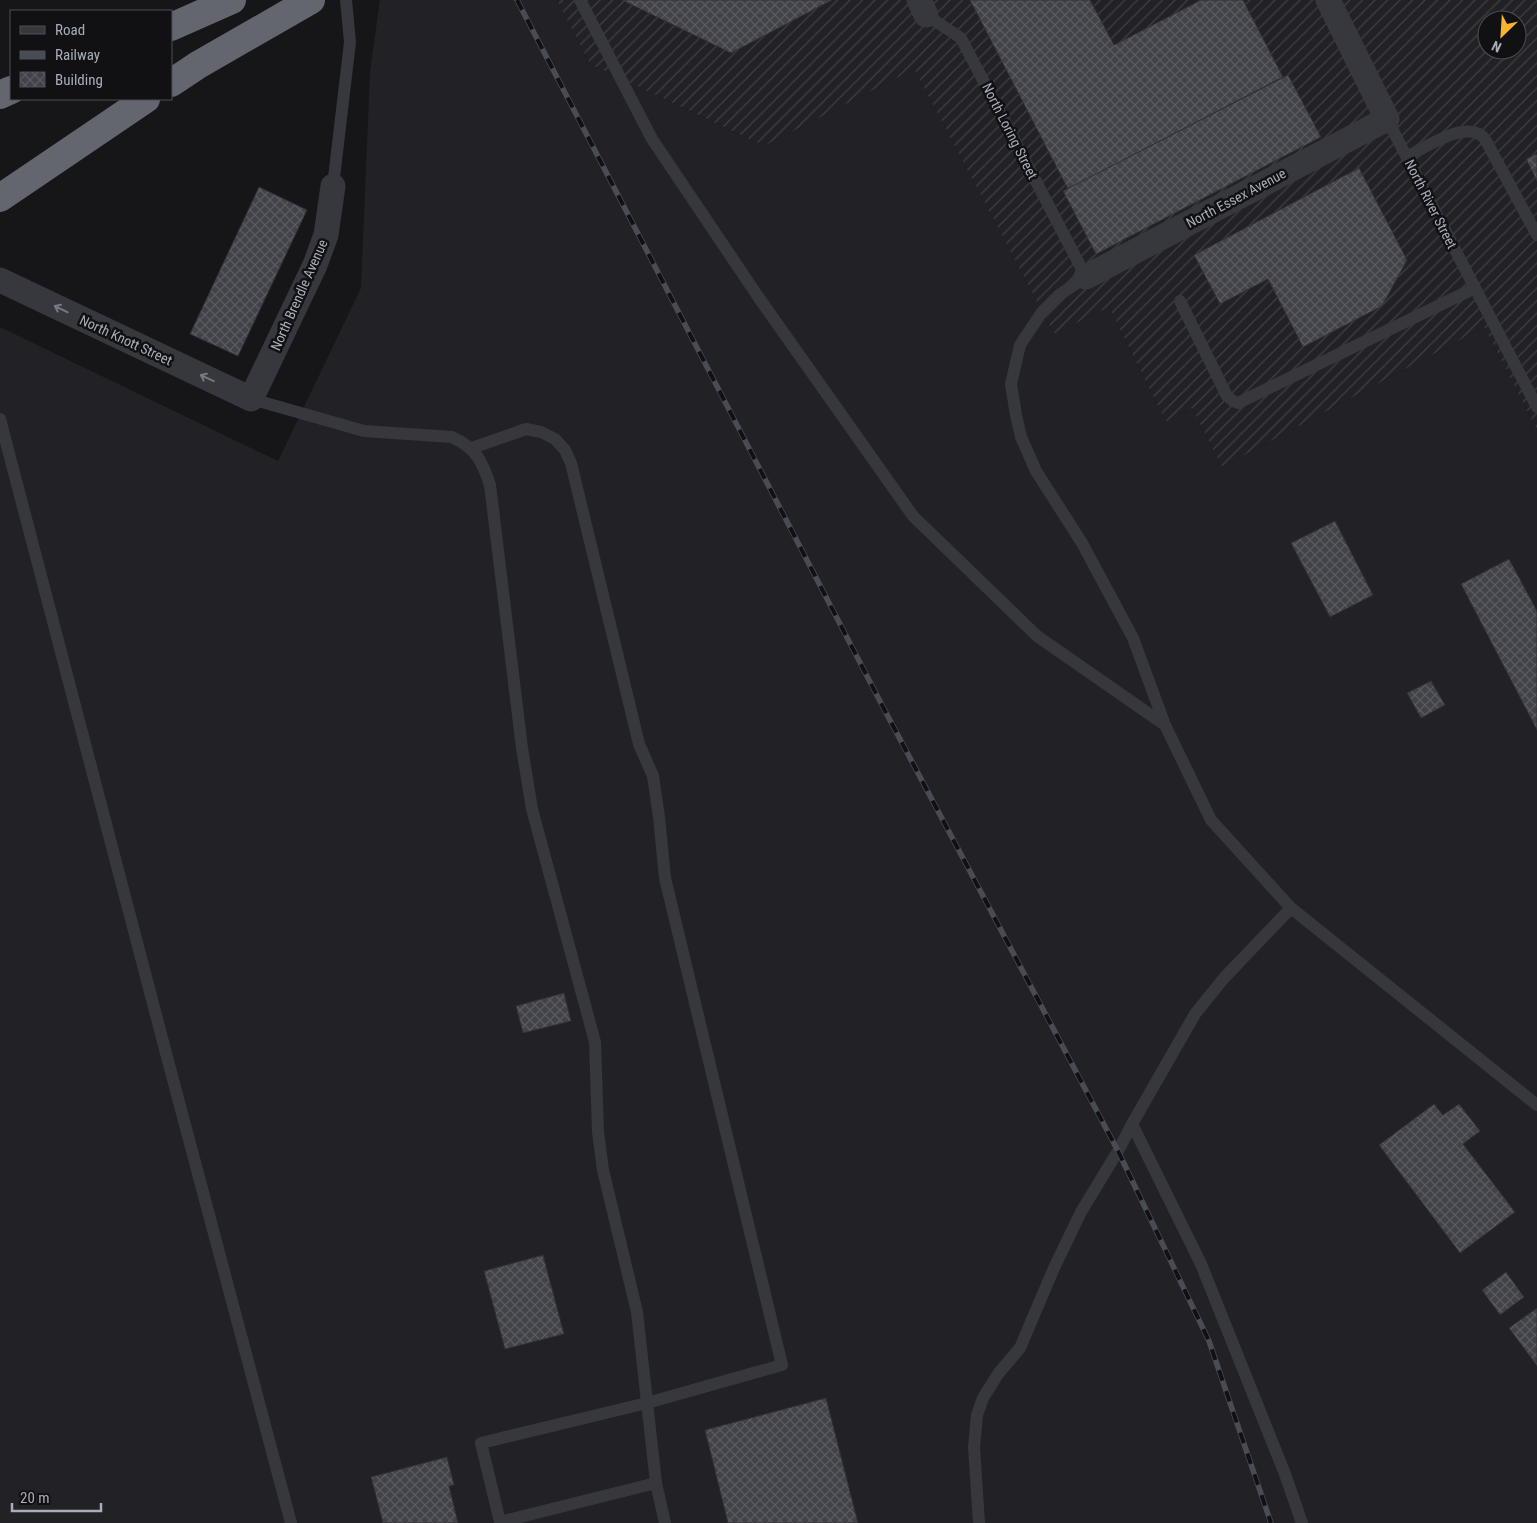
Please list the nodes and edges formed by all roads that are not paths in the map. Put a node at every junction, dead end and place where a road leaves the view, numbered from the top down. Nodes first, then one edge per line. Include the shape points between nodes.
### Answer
1 (211, 0) edge
2 (232, 0) edge
3 (304, 0) edge
4 (312, 0) edge
5 (346, 0) edge
6 (580, 0) edge
7 (1328, 0) edge
8 (922, 8) edge
9 (172, 18) edge
10 (172, 27) edge
11 (172, 76) edge
12 (172, 81) edge
13 (139, 100) edge
14 (145, 100) edge
15 (1387, 119) junction
16 (1407, 157) junction
17 (333, 186) joint
18 (0, 197) edge
19 (1537, 235) edge
20 (1086, 277) junction
21 (0, 280) edge
22 (1475, 288) junction
23 (1180, 301) dead end
24 (252, 399) junction
25 (1537, 407) edge
26 (0, 419) edge
27 (472, 448) junction
28 (1165, 725) junction
29 (1291, 908) junction
30 (1537, 1105) edge
31 (1132, 1124) junction
32 (647, 1403) junction
33 (656, 1483) junction
34 (291, 1523) edge
35 (665, 1523) edge
36 (979, 1523) edge
37 (1302, 1523) edge

1 - 9 highway
2 - 10 highway
3 - 11 highway
4 - 12 highway
5 - 17 lane via 350,42
6 - 28 lane via 652,139 912,516 1038,636
7 - 15 street, North River Street
8 - 20 lane, North Loring Street via 961,38
13 - 18 highway
14 - 18 highway
15 - 16 lane, North River Street
15 - 20 street, North Essex Avenue
16 - 19 lane via 1459,131 1481,134
16 - 22 lane, North River Street
17 - 24 street, North Brendle Avenue via 321,250
20 - 28 lane via 1042,312 1020,345 1011,384 1016,415 1021,437 1036,471 1082,543 1133,638
24 -> 21 street, North Knott Street
22 - 23 lane via 1238,403 1227,396
22 - 25 lane, North River Street
24 - 27 lane via 364,431 452,437
26 - 34 lane
27 - 32 lane via 480,458 490,486 532,809 595,1042 603,1170 637,1312
27 - 32 lane via 526,429 555,439 572,463 638,744 653,776 665,878 782,1365
28 - 29 lane via 1211,820
29 - 30 lane
29 - 31 lane via 1224,978 1195,1014
31 - 36 lane via 1081,1212 1020,1348 983,1398 977,1415 974,1447
31 - 37 lane via 1201,1264
32 - 33 lane
32 - 33 lane via 481,1443 500,1522
33 - 35 lane

